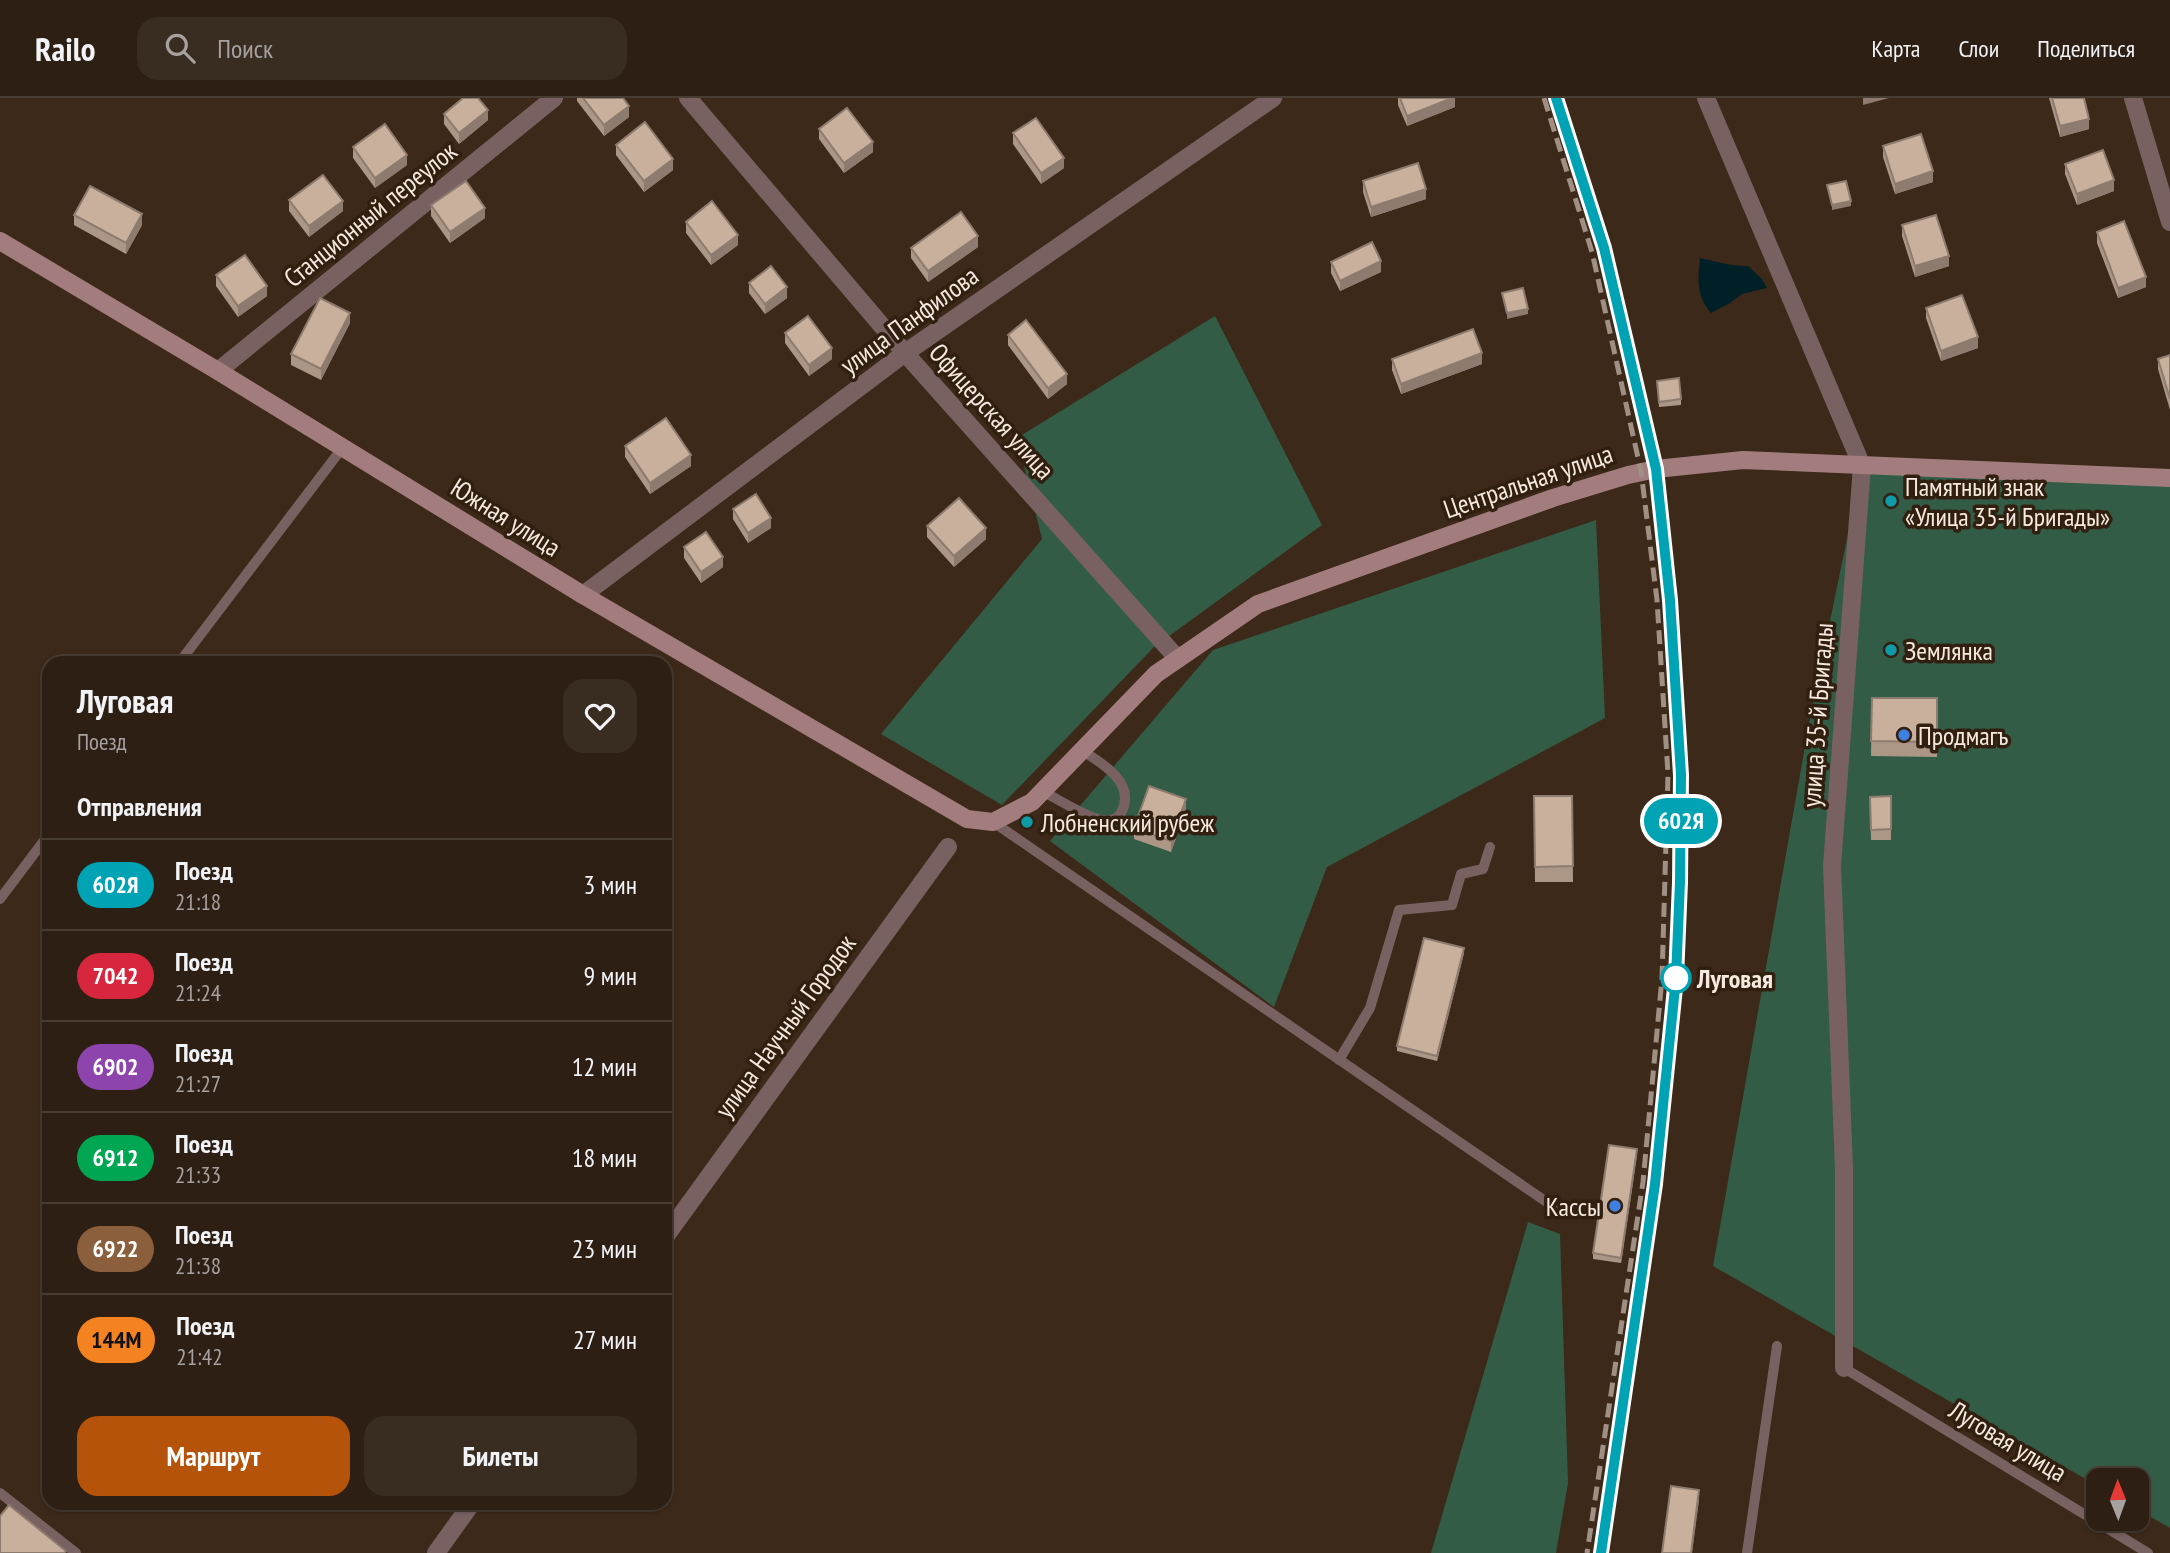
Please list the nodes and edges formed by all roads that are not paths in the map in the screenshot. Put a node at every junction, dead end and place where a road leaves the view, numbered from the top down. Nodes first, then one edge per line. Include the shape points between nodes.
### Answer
1 (554, 98) edge
2 (688, 98) edge
3 (1273, 98) edge
4 (1706, 98) edge
5 (2133, 98) edge
6 (2170, 222) edge
7 (0, 240) edge
8 (905, 352) junction
9 (218, 371) junction
10 (342, 447) junction
11 (1862, 466) junction
12 (2170, 478) edge
13 (583, 595) junction
14 (184, 656) edge
15 (1178, 659) junction
16 (1081, 750) junction
17 (1042, 791) junction
18 (993, 822) junction
19 (42, 843) edge
20 (948, 847) dead end
21 (1490, 847) dead end
22 (0, 899) edge
23 (1339, 1060) junction
24 (1564, 1214) dead end
25 (672, 1227) edge
26 (1777, 1346) dead end
27 (1844, 1368) joint
28 (0, 1493) edge
29 (467, 1510) edge
30 (76, 1553) edge
31 (436, 1553) edge
32 (1747, 1553) edge
33 (2148, 1553) edge

1 - 9 street, Станционный переулок
2 - 8 street, Офицерская улица
3 - 8 street, улица Панфилова
4 - 11 street, улица 35-й Бригады
5 - 6 street
7 - 9 street, Южная улица
8 - 13 street, улица Панфилова
8 - 15 street, Офицерская улица
9 - 10 street, Южная улица
10 - 13 street, Южная улица
10 - 14 lane
11 - 12 street, Центральная улица
11 - 15 street, Центральная улица via 1743,460 1628,475 1258,604
11 - 27 street, улица 35-й Бригады via 1832,866 1844,1168
13 - 18 street, Южная улица via 967,819
15 - 16 street, Центральная улица via 1156,674
16 - 17 street, Центральная улица
16 - 17 lane via 1121,782 1126,797 1121,814 1113,820 1099,819
17 - 18 street, Центральная улица via 1032,802
18 - 23 lane
19 - 22 lane
20 - 25 street, улица Научный Городок
21 - 23 lane via 1483,869 1461,874 1452,905 1399,910 1370,1008
23 - 24 lane
26 - 32 lane
27 - 33 lane, Луговая улица
28 - 30 lane
29 - 31 street

